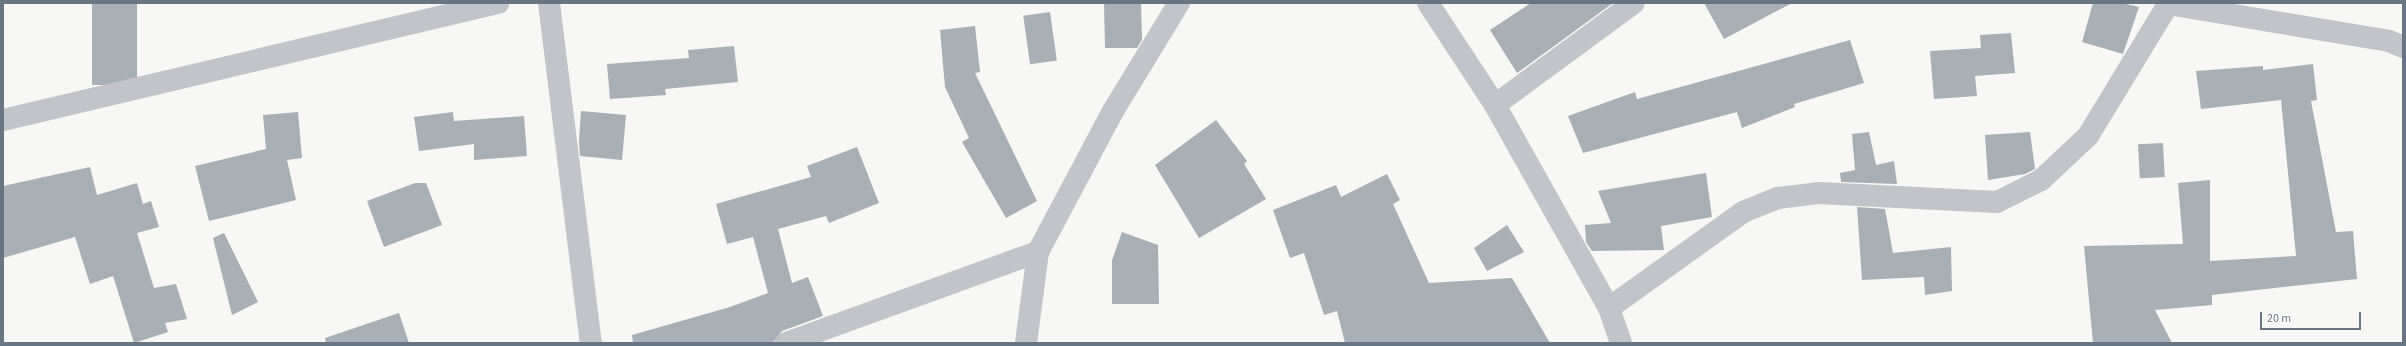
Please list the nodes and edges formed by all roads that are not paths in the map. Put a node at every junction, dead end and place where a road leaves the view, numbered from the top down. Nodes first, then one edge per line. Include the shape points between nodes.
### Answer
1 (498, 3) edge
2 (549, 3) edge
3 (1179, 3) edge
4 (1428, 3) edge
5 (1634, 3) edge
6 (2169, 4) edge
7 (2403, 47) edge
8 (1495, 105) junction
9 (3, 120) edge
10 (1038, 252) junction
11 (1609, 308) junction
12 (591, 343) edge
13 (786, 343) edge
14 (1026, 343) edge
15 (1622, 343) edge

1 - 9 street
2 - 12 street
3 - 10 street via 1113,111
4 - 8 street
5 - 8 street
6 - 7 street via 2389,41
6 - 11 street via 2088,136 2041,180 1997,202 1818,193 1778,198 1743,212
8 - 11 street
10 - 13 street
10 - 14 street
11 - 15 street

